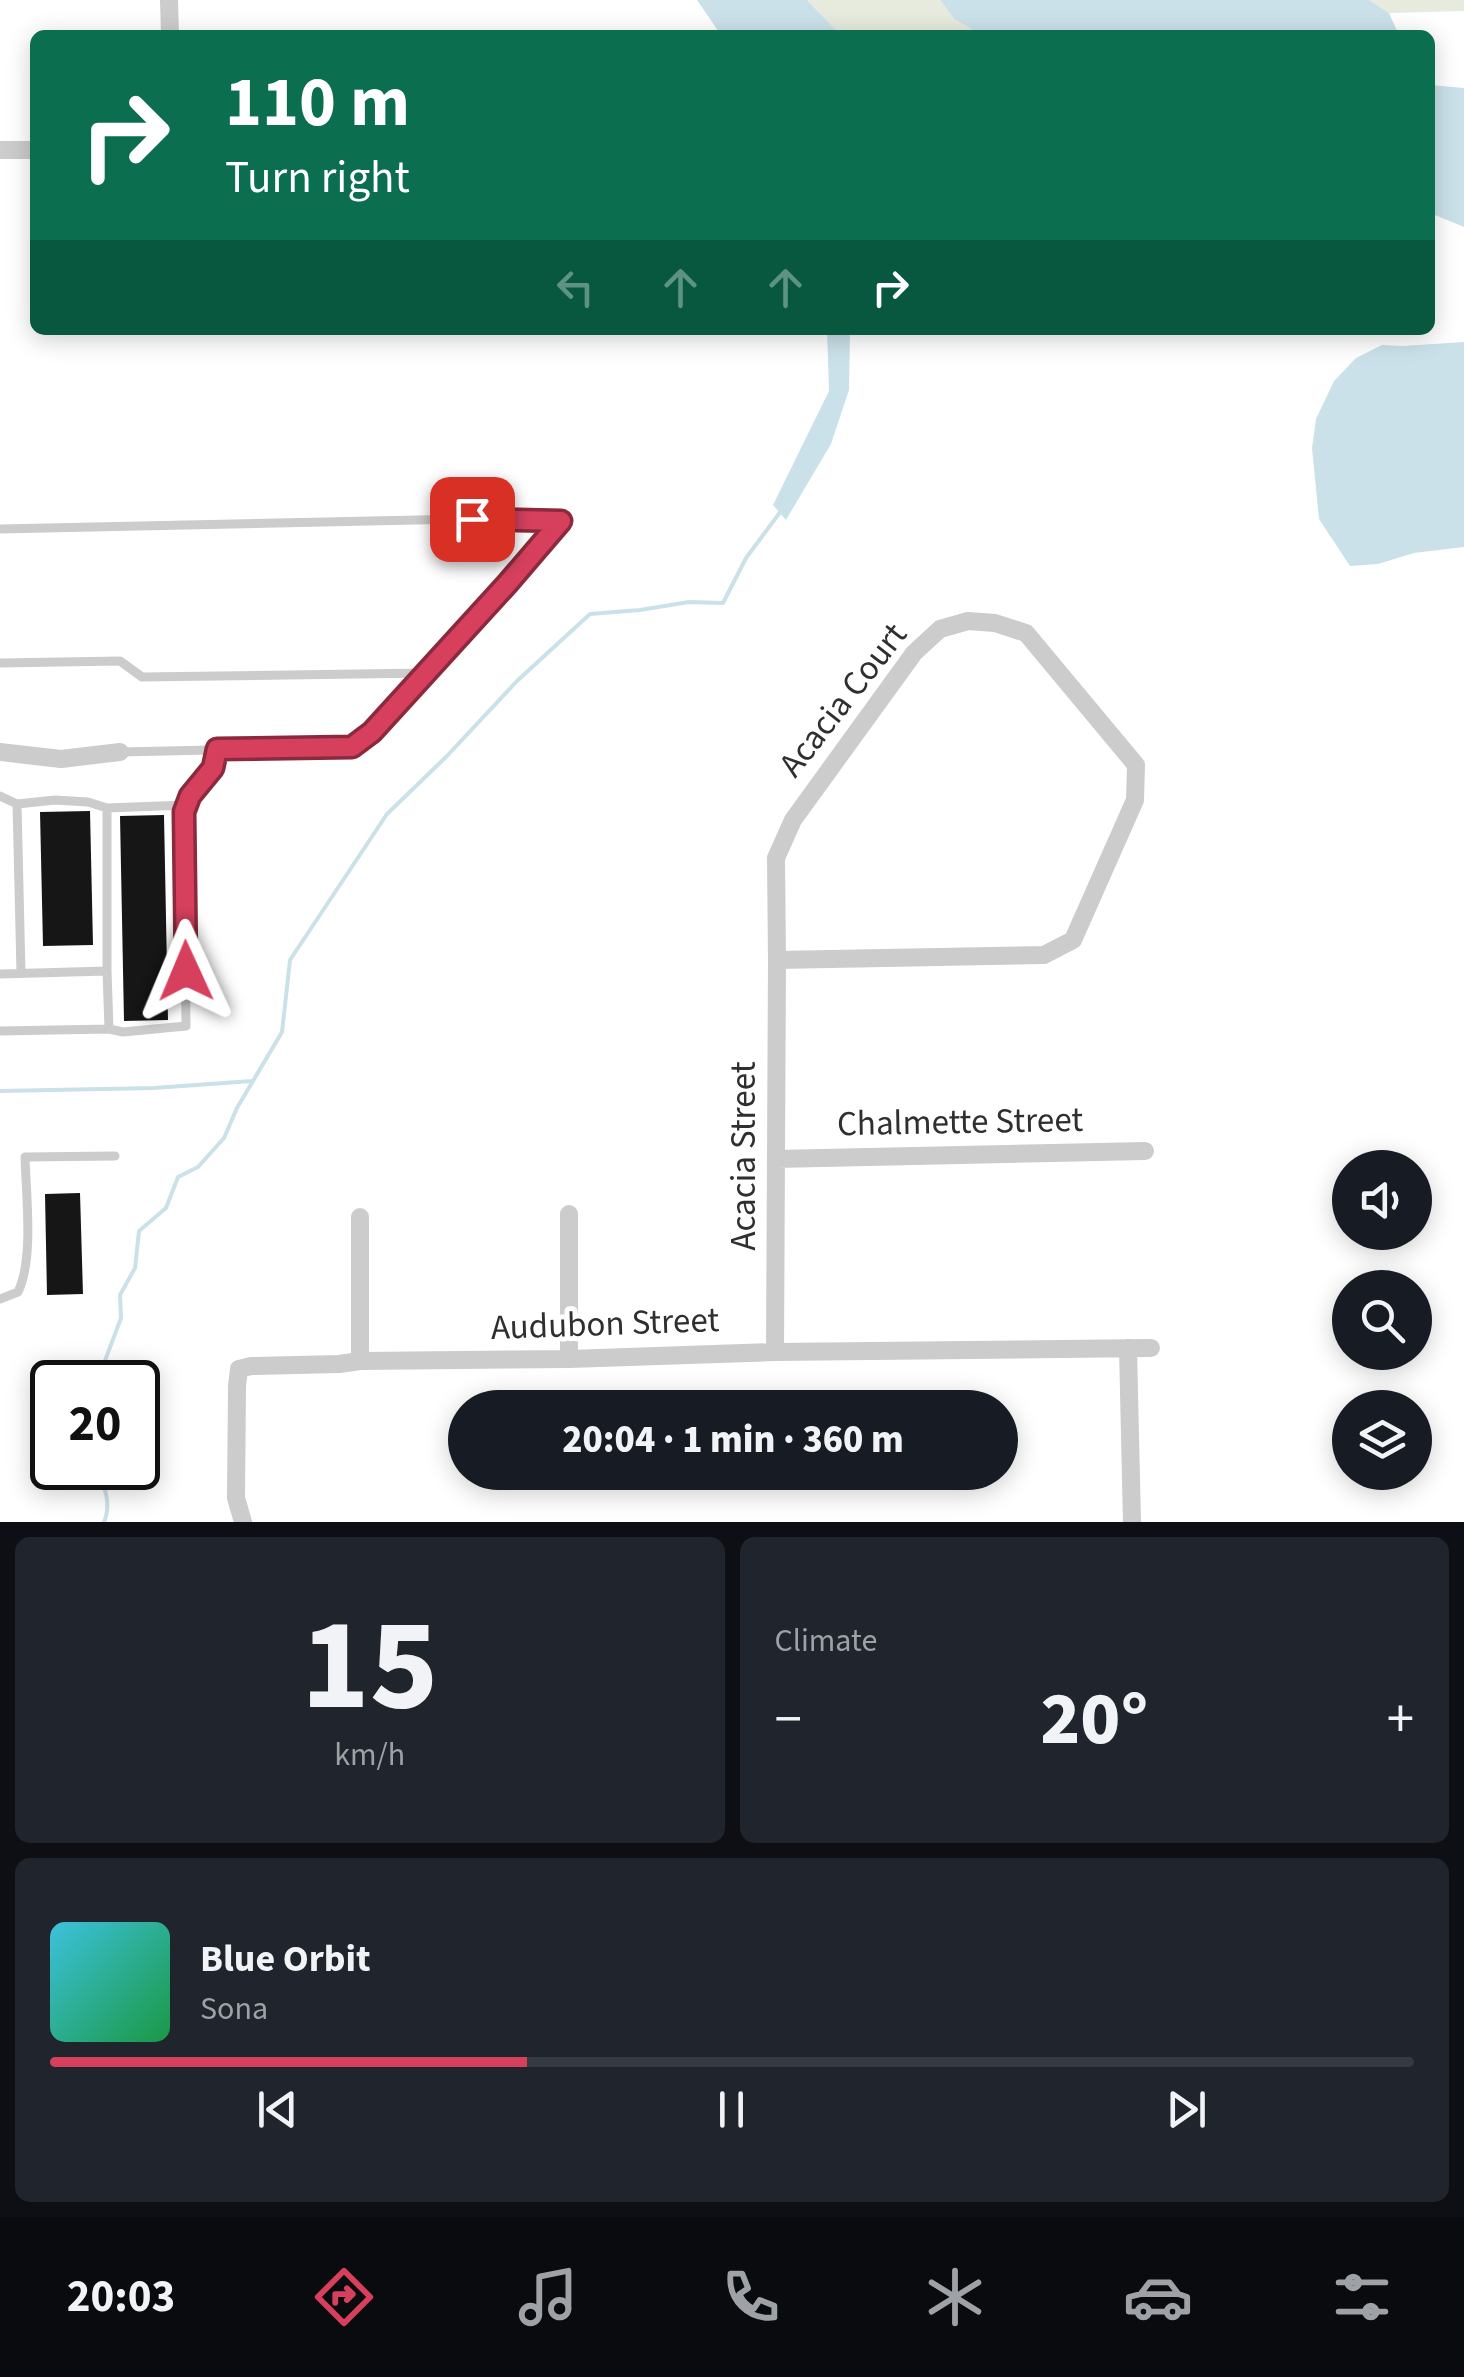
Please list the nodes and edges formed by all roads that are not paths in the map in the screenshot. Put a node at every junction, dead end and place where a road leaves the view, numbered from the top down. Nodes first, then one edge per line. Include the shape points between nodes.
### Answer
1 (169, 0) edge
2 (170, 30) edge
3 (0, 150) edge
4 (30, 150) edge
5 (0, 529) edge
6 (0, 663) edge
7 (426, 672) junction
8 (217, 749) junction
9 (0, 752) edge
10 (120, 752) joint
11 (0, 796) edge
12 (17, 804) junction
13 (186, 806) junction
14 (106, 808) junction
15 (778, 960) junction
16 (107, 971) junction
17 (0, 974) edge
18 (21, 974) junction
19 (109, 1029) junction
20 (0, 1031) edge
21 (1145, 1150) dead end
22 (115, 1156) dead end
23 (776, 1159) junction
24 (569, 1214) dead end
25 (360, 1217) dead end
26 (0, 1299) edge
27 (1128, 1348) junction
28 (1151, 1348) dead end
29 (775, 1352) junction
30 (569, 1359) junction
31 (360, 1361) junction
32 (243, 1522) edge
33 (1132, 1522) edge

1 - 2 street
3 - 4 street
5 - 7 lane via 561,521
6 - 7 lane via 120,661 142,677
7 - 8 lane via 352,747
8 - 10 lane
8 - 13 lane via 213,768
9 - 10 street via 62,758
11 - 12 lane
12 - 14 lane via 55,800
12 - 18 lane
13 - 14 lane
13 - 19 lane via 186,1026
14 - 16 lane
15 - 15 street, Acacia Court via 776,858 793,820 914,654 940,629 968,621 1026,634 1136,765 1134,800 1073,940 1044,955
15 - 23 street, Acacia Street
16 - 18 lane
16 - 19 lane
17 - 18 lane
19 - 20 lane
21 - 23 street, Chalmette Street
22 - 26 lane via 25,1157 24,1278 18,1292
23 - 29 street, Acacia Street
24 - 30 street
25 - 31 street
27 - 28 street, Audubon Street
27 - 29 street, Audubon Street
27 - 33 street
29 - 30 street, Audubon Street
30 - 31 street, Audubon Street
31 - 32 street, Audubon Street via 239,1369 236,1498

